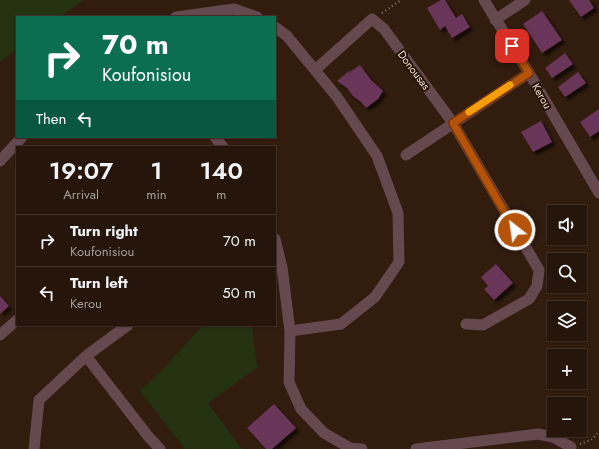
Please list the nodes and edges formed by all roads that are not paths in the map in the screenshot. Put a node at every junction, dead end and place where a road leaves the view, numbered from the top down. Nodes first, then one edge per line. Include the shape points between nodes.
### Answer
1 (484, 0) edge
2 (525, 0) edge
3 (182, 16) edge
4 (255, 16) edge
5 (495, 20) junction
6 (276, 28) edge
7 (315, 70) junction
8 (529, 73) junction
9 (453, 123) junction
10 (21, 138) edge
11 (216, 138) edge
12 (222, 146) edge
13 (406, 155) dead end
14 (0, 161) edge
15 (599, 193) edge
16 (276, 243) edge
17 (16, 321) edge
18 (466, 324) dead end
19 (127, 326) edge
20 (290, 331) junction
21 (0, 334) edge
22 (86, 356) junction
23 (571, 447) road end
24 (34, 449) edge
25 (160, 449) edge
26 (362, 449) edge
27 (416, 449) edge

1 - 5 street, Kerou
2 - 5 street
3 - 4 street via 234,8
5 - 8 street, Kerou
6 - 7 street via 287,36
7 - 9 street, Donousas via 372,19 384,29
7 - 20 street via 337,97 377,156 398,213 399,262 375,297 341,324
8 - 9 street
8 - 15 street, Kerou
9 - 13 street
9 - 18 street, Donousas via 539,270 537,286 529,299 483,325
10 - 14 street
11 - 12 street
16 - 20 street via 282,267
17 - 21 street
19 - 22 street
20 - 26 street via 289,382 301,409 324,433 350,448
22 - 24 street via 39,400
22 - 25 street
23 - 27 street via 553,437 538,434

